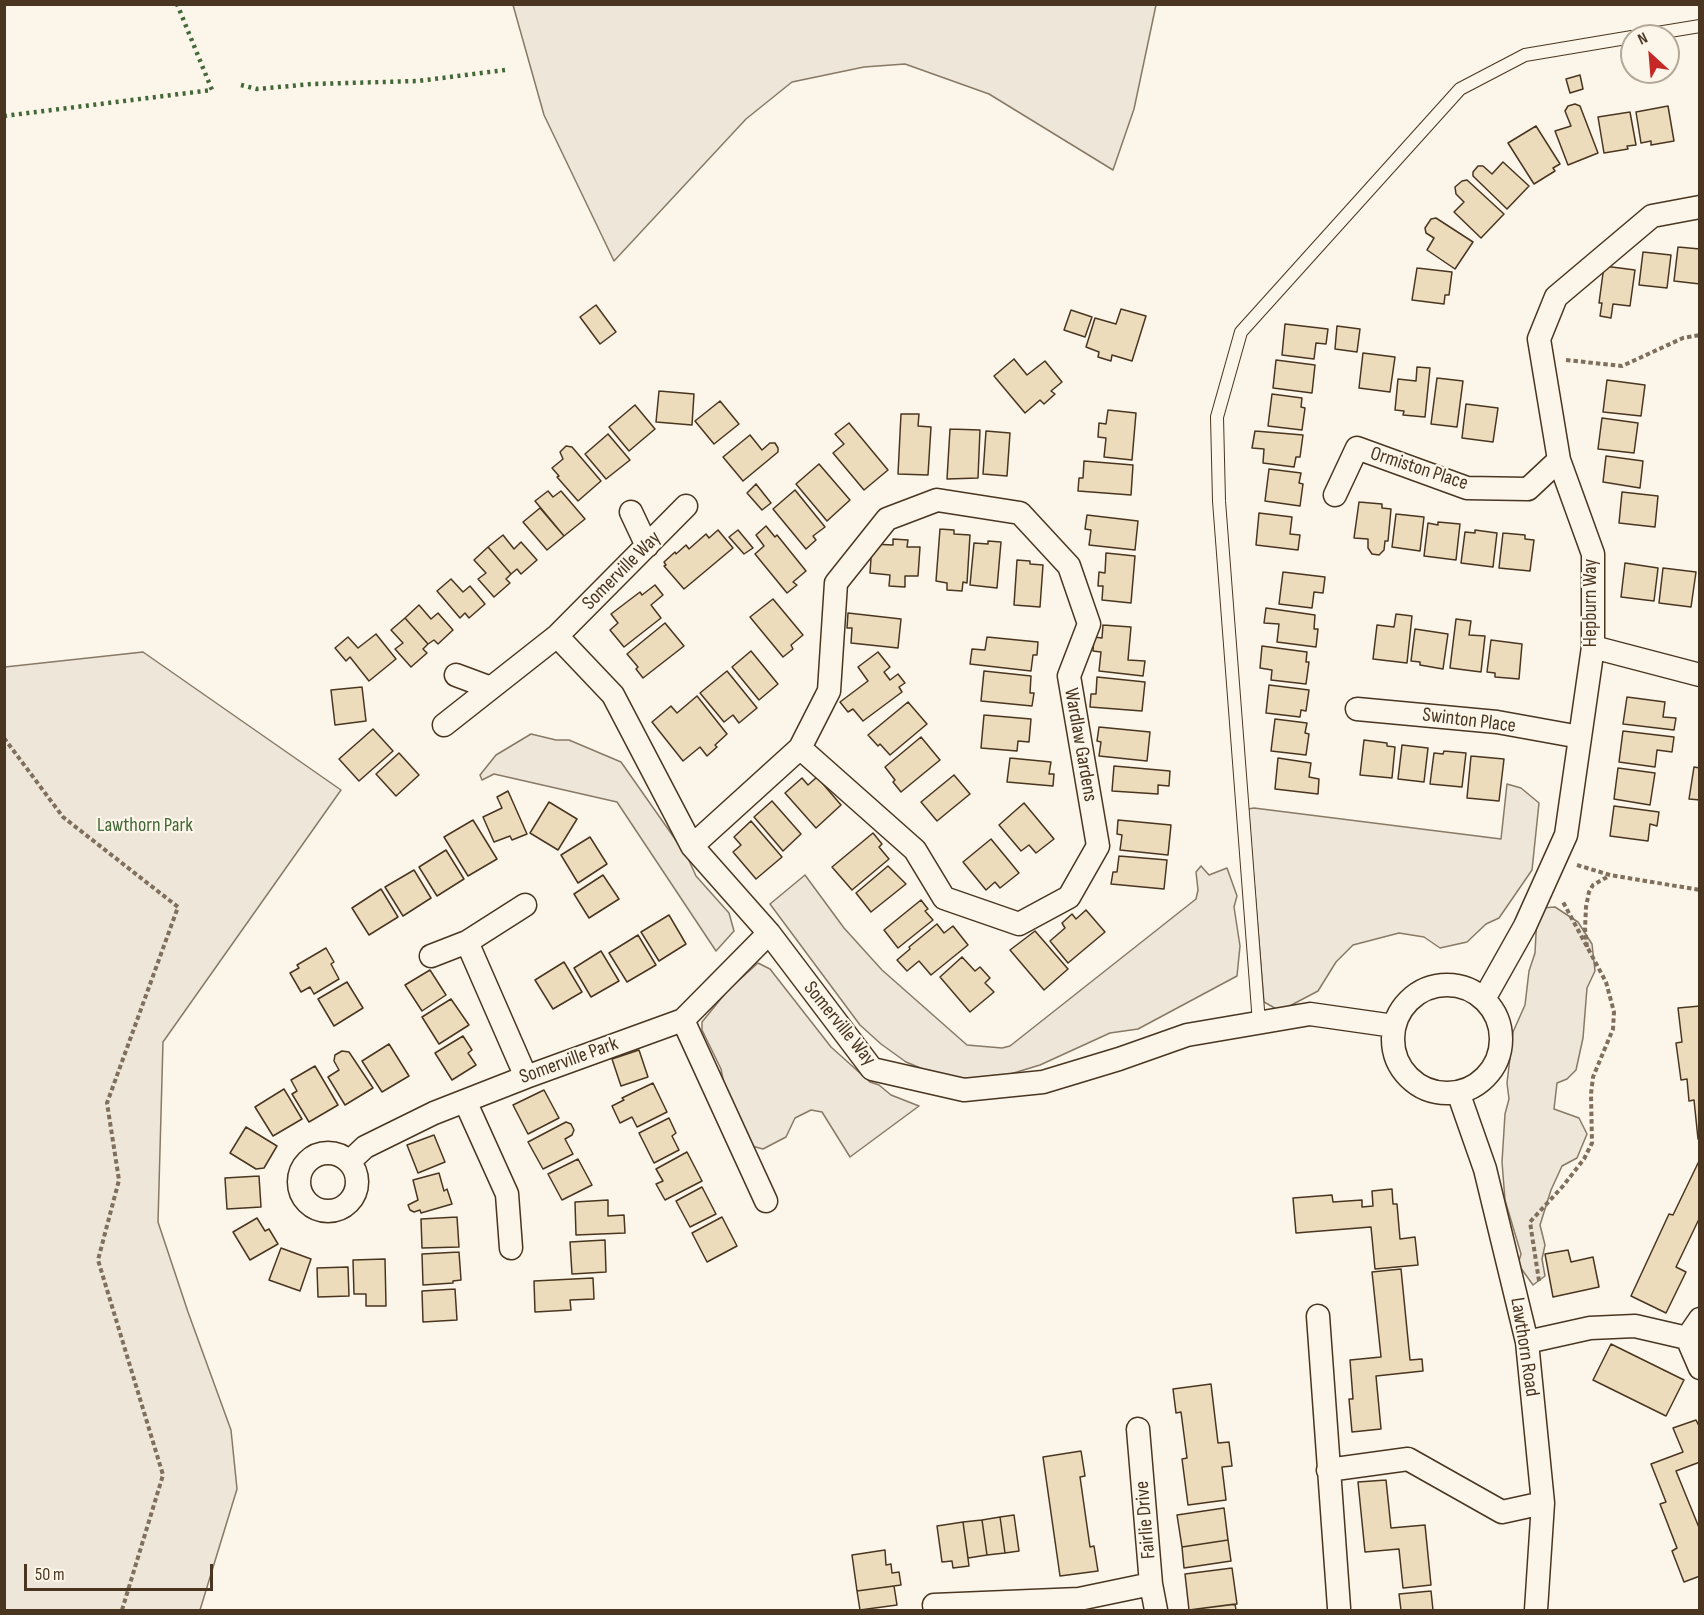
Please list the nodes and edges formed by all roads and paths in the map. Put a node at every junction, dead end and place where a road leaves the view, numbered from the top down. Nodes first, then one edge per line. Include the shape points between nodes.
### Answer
1 (1700, 26) edge
2 (1680, 29) edge
3 (1620, 39) edge
4 (1700, 207) edge
5 (1700, 335) edge
6 (1543, 362) junction
7 (1559, 460) junction
8 (1335, 495) dead end
9 (686, 506) dead end
10 (631, 512) dead end
11 (647, 546) junction
12 (557, 636) junction
13 (1593, 647) junction
14 (456, 675) dead end
15 (1700, 675) edge
16 (491, 688) junction
17 (1357, 709) dead end
18 (444, 725) dead end
19 (1580, 737) junction
20 (4, 738) edge
21 (800, 748) junction
22 (692, 846) junction
23 (1556, 858) junction
24 (1610, 875) junction
25 (1700, 890) edge
26 (1562, 898) dead end
27 (525, 905) dead end
28 (768, 933) junction
29 (466, 942) junction
30 (1587, 948) junction
31 (431, 956) dead end
32 (1484, 999) junction
33 (683, 1020) junction
34 (1259, 1023) junction
35 (1394, 1026) junction
36 (526, 1077) junction
37 (1458, 1092) junction
38 (465, 1101) junction
39 (349, 1162) dead end
40 (766, 1201) dead end
41 (511, 1248) dead end
42 (1540, 1289) dead end
43 (1318, 1316) dead end
44 (1700, 1319) edge
45 (1687, 1338) junction
46 (1527, 1342) junction
47 (1700, 1368) edge
48 (1138, 1429) dead end
49 (1328, 1470) junction
50 (1543, 1503) junction
51 (1151, 1584) junction
52 (934, 1605) dead end
53 (1339, 1608) dead end
54 (122, 1611) edge
55 (1156, 1611) edge
56 (1536, 1611) edge

1 - 2 lane
3 - 34 lane via 1526,55 1460,89 1241,332 1217,417 1219,501
4 - 6 street, Hepburn Way via 1652,216 1556,297 1539,339
5 - 6 path via 1683,338 1622,366 1558,359
6 - 7 street, Hepburn Way
7 - 8 street, Ormiston Place via 1528,489 1467,488 1357,448
7 - 13 street, Hepburn Way via 1593,554
9 - 11 street, Somerville Way
10 - 11 street
11 - 12 street, Somerville Way
12 - 16 street, Somerville Way
12 - 22 street, Somerville Way via 613,695
13 - 15 street
13 - 19 street, Hepburn Way
14 - 16 street
16 - 18 street, Somerville Way
17 - 19 street, Swinton Place via 1497,722
19 - 23 street, Hepburn Way via 1566,835
20 - 54 path via 63,817 178,907 107,1103 119,1180 98,1260 163,1475
21 - 21 street, Wardlaw Gardens via 829,691 836,583 887,519 937,500 1020,513 1069,566 1089,624 1069,676 1098,846 1069,897 1019,924 944,898 915,850
21 - 22 street, Wardlaw Gardens
22 - 28 street, Somerville Way
23 - 24 path
23 - 32 street, Hepburn Way via 1525,926
24 - 25 path
24 - 30 path via 1589,892
26 - 30 path
27 - 29 street
28 - 33 street, Somerville Park
28 - 34 street, Somerville Way via 872,1069 964,1090 1043,1082 1187,1035
29 - 31 street
29 - 36 street
30 - 42 path via 1606,982 1614,1012 1613,1029 1593,1077 1592,1143 1577,1168 1530,1222
32 - 35 street via 1471,990 1438,985 1420,992 1406,1004
32 - 37 street via 1501,1032 1499,1055 1475,1085
33 - 36 street, Somerville Park
33 - 40 street
34 - 35 street, Somerville Way via 1310,1014
35 - 37 street via 1395,1052 1406,1075 1424,1088
36 - 38 street, Somerville Park
37 - 46 street, Lawthorn Road via 1485,1169
38 - 39 street, Somerville Park via 365,1147
38 - 41 street via 507,1194
43 - 49 street
44 - 45 street
45 - 46 street via 1635,1326 1612,1326
45 - 47 street
46 - 50 street, Lawthorn Road
48 - 51 street, Fairlie Drive
49 - 50 street via 1408,1459 1502,1512
49 - 53 street
50 - 56 street, Lawthorn Road
51 - 52 street via 1079,1599
51 - 55 street, Fairlie Drive

